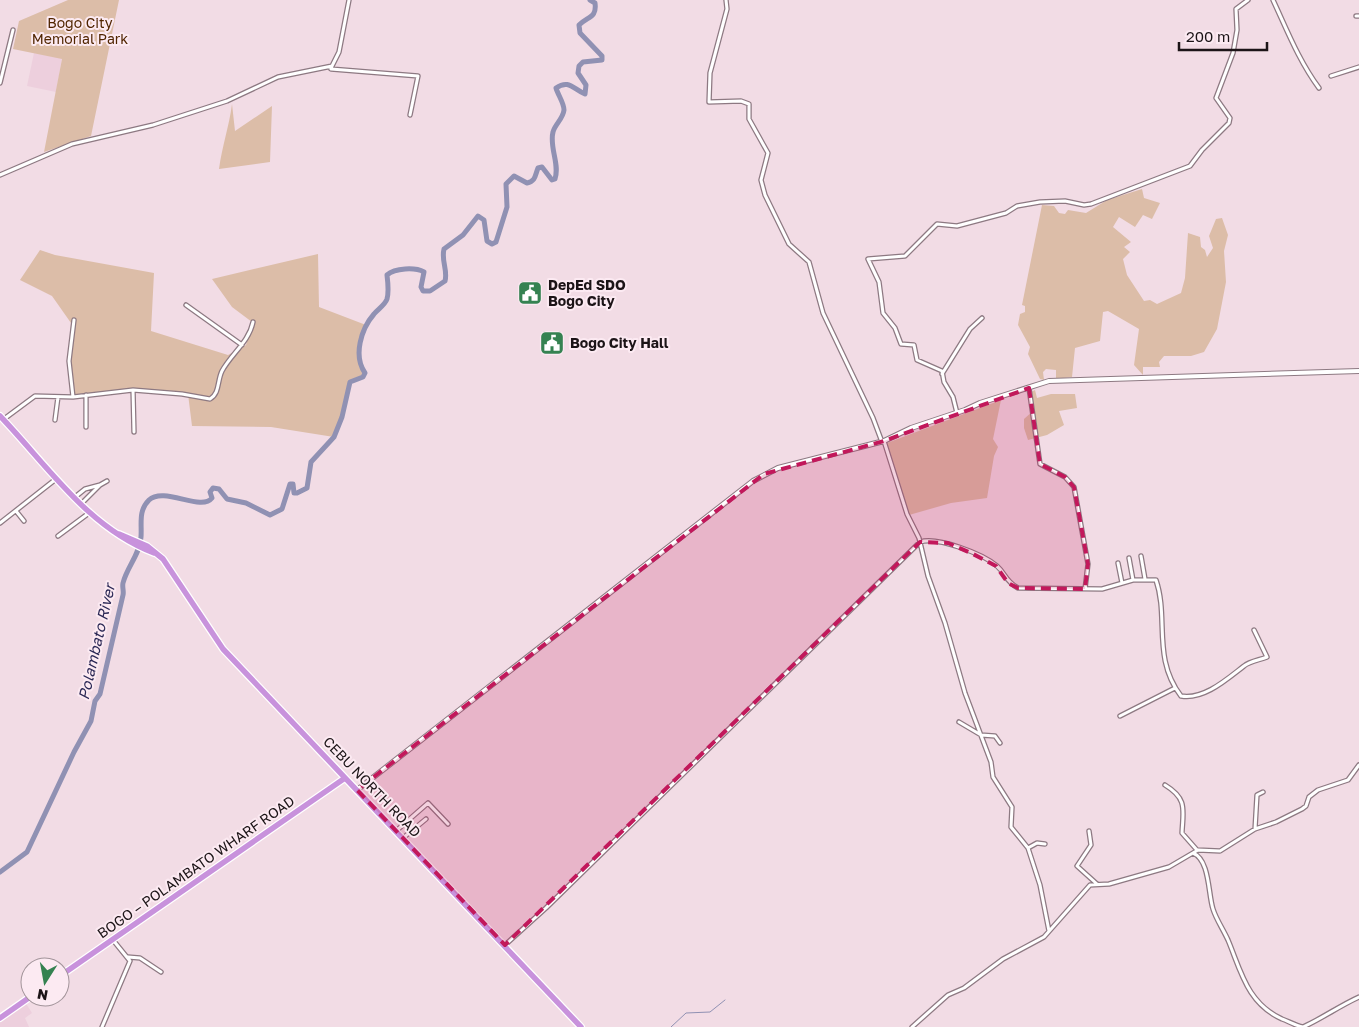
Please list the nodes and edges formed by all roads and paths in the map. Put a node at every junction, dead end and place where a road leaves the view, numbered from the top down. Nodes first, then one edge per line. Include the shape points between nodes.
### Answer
1 (350, 0) edge
2 (726, 0) edge
3 (1248, 0) edge
4 (1272, 0) edge
5 (13, 30) dead end
6 (332, 66) junction
7 (1359, 67) edge
8 (1331, 76) dead end
9 (0, 83) edge
10 (1319, 88) dead end
11 (410, 115) dead end
12 (0, 175) edge
13 (186, 304) dead end
14 (982, 318) dead end
15 (74, 320) dead end
16 (254, 322) dead end
17 (242, 345) junction
18 (1359, 371) edge
19 (941, 375) junction
20 (1029, 388) junction
21 (133, 390) junction
22 (86, 395) junction
23 (58, 397) junction
24 (73, 397) junction
25 (956, 413) junction
26 (2, 417) edge
27 (55, 420) dead end
28 (86, 427) dead end
29 (134, 432) dead end
30 (883, 442) junction
31 (56, 478) junction
32 (107, 481) dead end
33 (100, 485) junction
34 (74, 498) junction
35 (81, 504) junction
36 (16, 511) junction
37 (89, 513) junction
38 (24, 522) dead end
39 (0, 523) edge
40 (58, 536) dead end
41 (920, 542) junction
42 (1141, 556) dead end
43 (1129, 558) dead end
44 (1118, 563) dead end
45 (1145, 579) junction
46 (1133, 580) junction
47 (1122, 583) junction
48 (1086, 584) junction
49 (1085, 589) junction
50 (1094, 589) junction
51 (1254, 630) dead end
52 (1175, 688) junction
53 (1120, 716) dead end
54 (959, 722) dead end
55 (981, 735) junction
56 (1000, 743) dead end
57 (1359, 765) edge
58 (346, 778) junction
59 (1165, 785) dead end
60 (357, 790) junction
61 (1263, 792) dead end
62 (426, 819) dead end
63 (448, 824) dead end
64 (1255, 829) junction
65 (396, 831) junction
66 (1089, 831) dead end
67 (403, 838) junction
68 (1045, 844) dead end
69 (1028, 848) junction
70 (1197, 850) junction
71 (1192, 853) junction
72 (1097, 885) junction
73 (1050, 932) junction
74 (114, 940) junction
75 (504, 945) junction
76 (128, 957) junction
77 (70, 969) edge
78 (161, 972) dead end
79 (1359, 998) edge
80 (20, 1004) edge
81 (0, 1018) edge
82 (102, 1027) edge
83 (581, 1027) edge
84 (912, 1027) edge

1 - 6 street via 339,52
2 - 30 street via 727,9 710,73 709,102 741,101 749,104 749,119 768,154 761,180 765,195 789,244 810,262 823,313
3 - 19 street via 1236,9 1233,54 1216,98 1230,118 1229,123 1190,166 1091,204 1040,202 1017,206 957,226 937,224 905,256 868,259 879,282 883,313 895,328 899,341 914,345 917,360 942,371
4 - 10 street via 1303,66
5 - 9 street
6 - 11 street via 332,69 418,76
6 - 12 street via 278,77 227,101 152,125 72,144
7 - 8 street
13 - 17 street
14 - 19 street via 970,329
15 - 24 street via 68,361
16 - 17 street
17 - 21 street via 222,371 217,392 210,399
18 - 20 street via 1076,379 1049,381
19 - 25 street via 953,397
20 - 25 street
20 - 48 street via 1040,464 1065,477 1074,487 1088,564
21 - 22 street
21 - 29 street
22 - 24 street
22 - 28 street
23 - 24 street
23 - 26 street via 31,396
23 - 27 street
25 - 30 street via 911,428
26 - 31 highway, CEBU NORTH ROAD
30 - 41 street
30 - 60 street via 764,474
31 - 34 highway, CEBU NORTH ROAD
31 - 36 street
32 - 33 street
33 - 34 street via 85,489
33 - 35 street
34 - 35 highway, CEBU NORTH ROAD
35 - 37 highway, CEBU NORTH ROAD
36 - 38 street
36 - 39 street
37 - 40 street
37 - 58 highway, CEBU NORTH ROAD via 119,534 158,554 173,571 219,644
41 - 49 street via 948,543 972,554 996,566 1008,583 1018,588
41 - 55 street via 928,576
41 - 75 street via 546,908
42 - 45 street
43 - 46 street
44 - 47 street
45 - 46 street
45 - 52 street via 1156,580 1158,586 1161,646
46 - 47 street
47 - 50 street
48 - 49 street
48 - 50 street
49 - 50 street
51 - 52 street via 1267,657 1245,664 1237,673 1191,698 1181,696
52 - 53 street
54 - 55 street
55 - 56 street via 995,736
55 - 69 street via 993,777 1012,807 1011,827
57 - 64 street via 1348,780 1314,794 1302,809
58 - 60 highway, CEBU NORTH ROAD
58 - 74 highway, BOGO – POLAMBATO WHARF ROAD
59 - 70 street via 1177,794 1184,806 1182,833
60 - 65 highway, CEBU NORTH ROAD
61 - 64 street via 1257,796
62 - 67 street
63 - 65 street via 428,803
64 - 70 street via 1220,851
65 - 67 highway, CEBU NORTH ROAD
66 - 72 street via 1091,844 1076,866
67 - 75 highway, CEBU NORTH ROAD
68 - 69 street via 1037,843
69 - 73 street
70 - 71 street
71 - 72 street via 1169,867
71 - 79 street via 1202,863 1213,910 1229,942 1241,978 1265,1008 1303,1027
72 - 73 street via 1086,888
73 - 84 street via 948,995
74 - 76 street
74 - 77 highway, BOGO – POLAMBATO WHARF ROAD
75 - 83 highway, CEBU NORTH ROAD
76 - 78 street via 140,958
76 - 82 street via 130,961
80 - 81 highway

